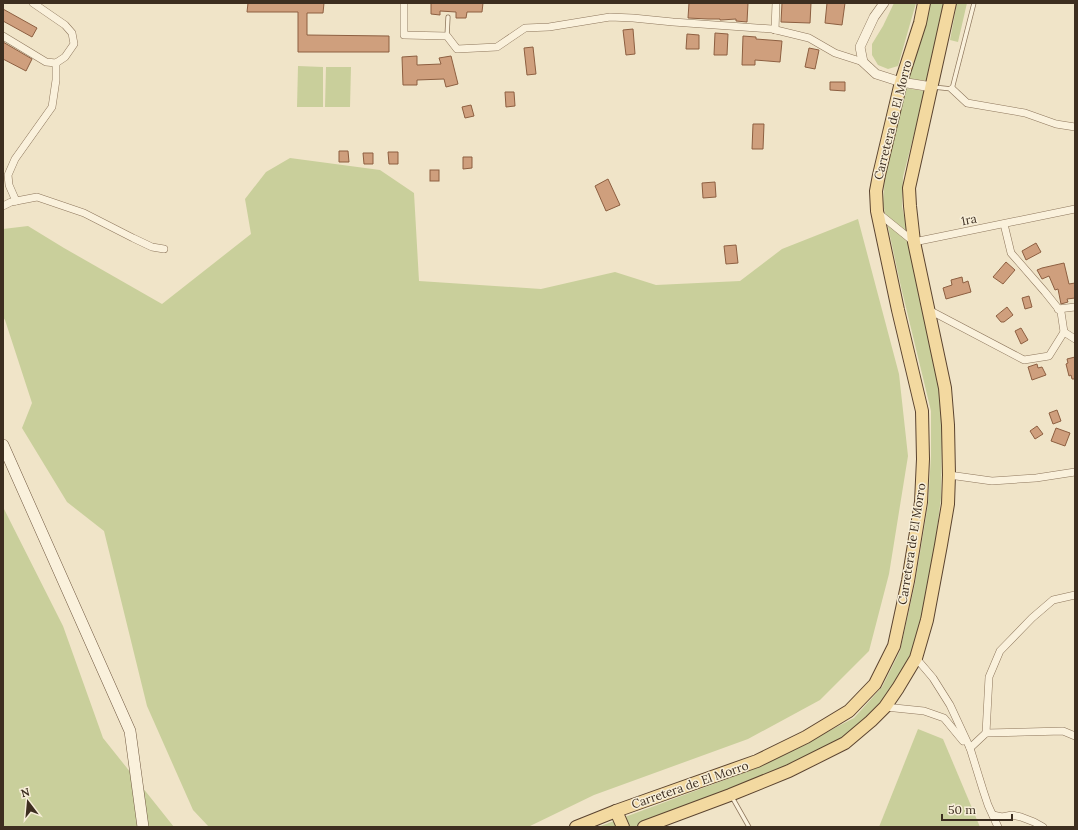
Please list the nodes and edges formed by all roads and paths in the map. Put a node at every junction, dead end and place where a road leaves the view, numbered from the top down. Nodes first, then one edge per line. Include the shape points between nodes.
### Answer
1 (33, 3) edge
2 (404, 3) edge
3 (776, 3) edge
4 (884, 3) edge
5 (924, 3) edge
6 (950, 3) edge
7 (974, 3) edge
8 (448, 17) dead end
9 (775, 30) junction
10 (3, 36) edge
11 (447, 36) junction
12 (862, 62) junction
13 (56, 63) junction
14 (901, 82) junction
15 (932, 87) junction
16 (952, 89) junction
17 (1075, 127) edge
18 (16, 201) junction
19 (3, 206) edge
20 (1075, 209) edge
21 (877, 211) junction
22 (1004, 224) junction
23 (914, 242) junction
24 (164, 249) dead end
25 (1075, 307) edge
26 (1058, 309) junction
27 (928, 310) junction
28 (1064, 332) junction
29 (1075, 339) edge
30 (3, 444) edge
31 (1075, 472) edge
32 (950, 475) junction
33 (1075, 595) edge
34 (916, 658) junction
35 (885, 707) junction
36 (986, 733) junction
37 (1075, 736) edge
38 (970, 748) junction
39 (730, 795) junction
40 (616, 811) junction
41 (993, 815) junction
42 (144, 827) edge
43 (576, 827) edge
44 (623, 827) edge
45 (644, 827) edge
46 (749, 827) edge
47 (998, 827) edge
48 (1043, 827) edge

1 - 13 street via 65,25 72,33 74,44 65,57
2 - 11 street via 404,35
3 - 9 street
4 - 12 street via 874,17 860,47
5 - 14 main road, Carretera de El Morro
6 - 15 main road, Carretera de El Morro
7 - 16 lane
8 - 11 lane
9 - 11 street via 610,17 549,27 525,28 497,47 457,49
9 - 12 street via 809,38 835,53
10 - 13 street via 46,62
12 - 14 street via 876,74
13 - 18 street via 52,107 15,159 8,175
14 - 15 street
14 - 21 main road, Carretera de El Morro via 876,191
15 - 16 lane
15 - 23 main road, Carretera de El Morro via 910,188
16 - 17 street via 967,103 1025,113 1056,124
18 - 19 street
18 - 24 street via 36,197 84,213 152,247
20 - 22 street, 1ra
21 - 23 street
21 - 40 main road, Carretera de El Morro via 922,411 924,459 921,502 894,646 875,684 849,711 806,737 757,761
22 - 23 street, 1ra
22 - 26 street via 1011,253
23 - 27 main road, Carretera de El Morro
25 - 26 street
26 - 28 street via 1061,312
27 - 28 street via 1024,360 1049,356
27 - 32 main road, Carretera de El Morro via 945,388
28 - 29 street
30 - 42 main road via 130,731
31 - 32 street via 992,481
32 - 34 main road, Carretera de El Morro via 941,545 927,620
33 - 36 street via 1053,600 1000,651 989,677
34 - 35 main road, Carretera de El Morro
34 - 38 street via 933,678 950,705
35 - 38 street via 924,711 944,718
35 - 39 main road, Carretera de El Morro via 845,743 789,771
36 - 37 street via 1063,731
36 - 38 street
38 - 41 street
39 - 45 main road, Carretera de El Morro
39 - 46 lane
40 - 43 main road, Carretera de El Morro
40 - 44 main road
41 - 47 street
41 - 48 street via 1021,817

